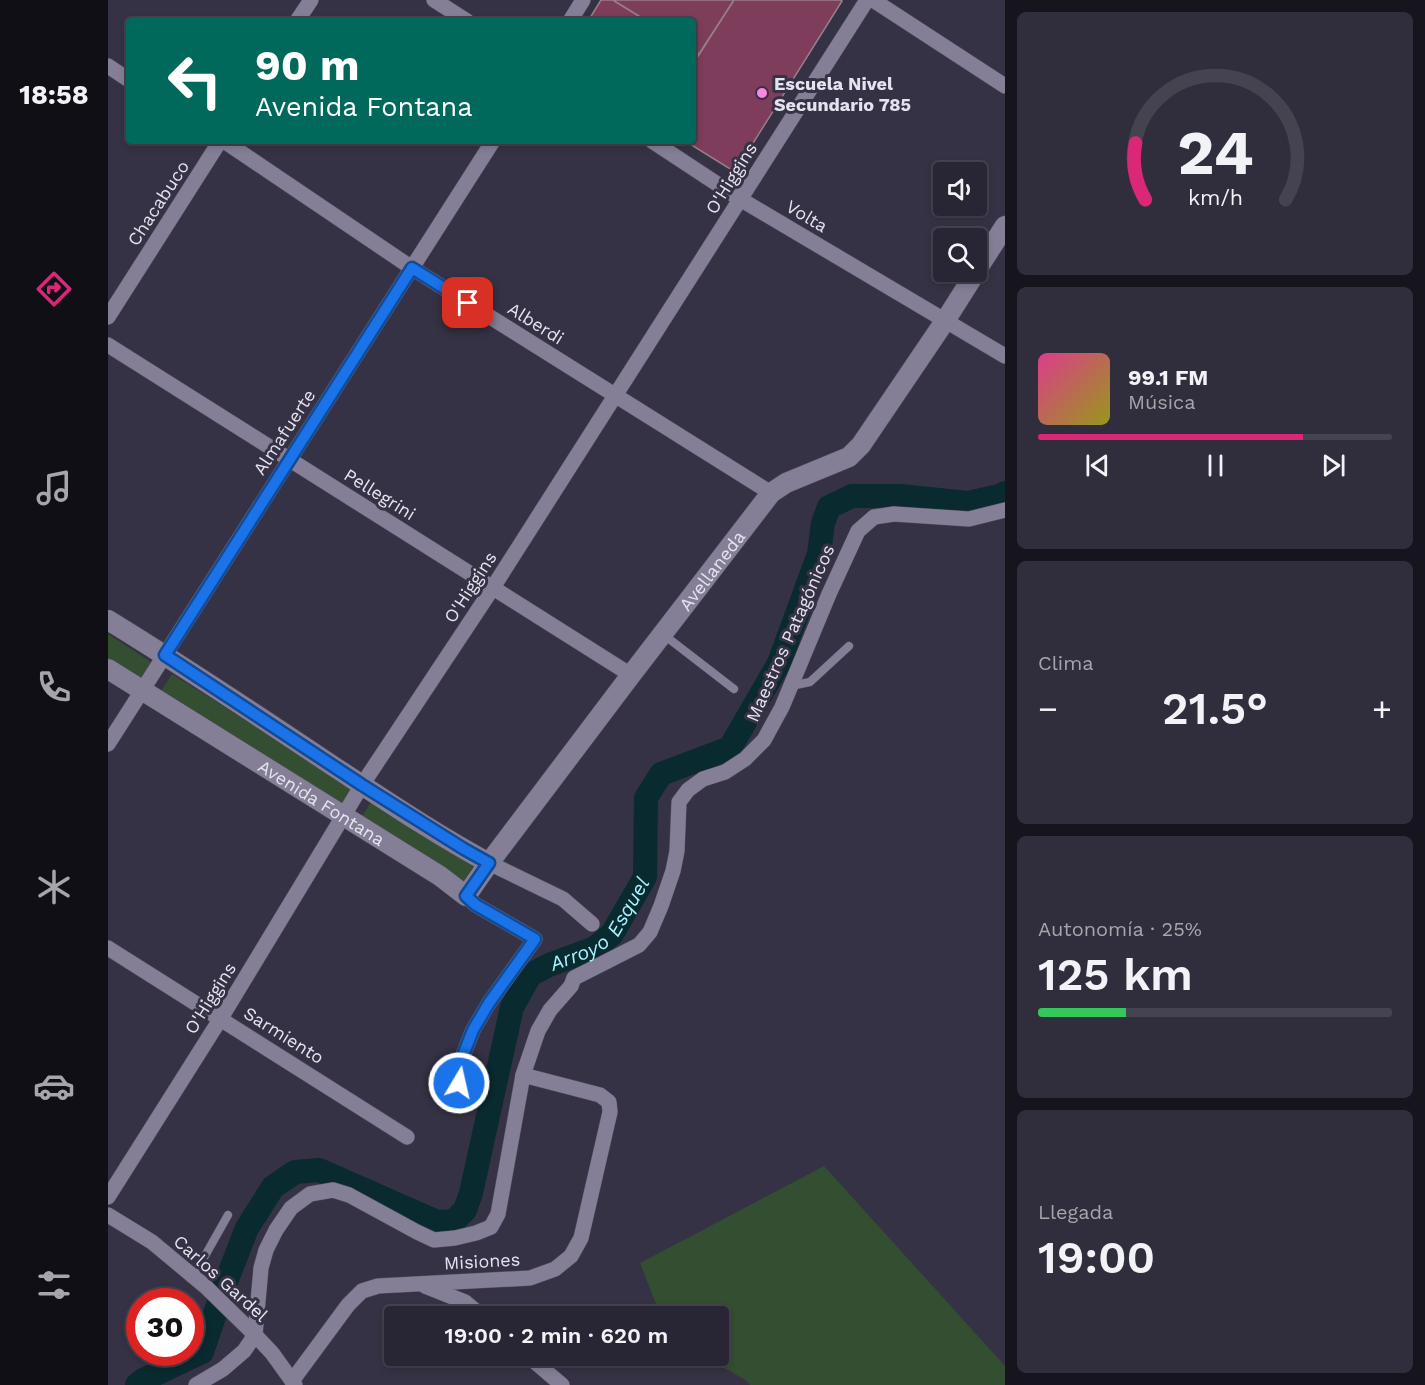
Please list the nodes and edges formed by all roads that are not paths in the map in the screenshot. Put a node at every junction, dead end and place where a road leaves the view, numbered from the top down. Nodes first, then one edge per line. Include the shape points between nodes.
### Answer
1 (311, 0) edge
2 (434, 0) edge
3 (583, 0) edge
4 (867, 0) edge
5 (873, 0) edge
6 (299, 18) edge
7 (462, 18) edge
8 (572, 18) edge
9 (108, 66) edge
10 (126, 78) edge
11 (1005, 86) edge
12 (220, 144) edge
13 (226, 144) edge
14 (491, 144) edge
15 (657, 144) edge
16 (740, 199) junction
17 (1005, 226) edge
18 (987, 254) edge
19 (412, 268) junction
20 (969, 282) edge
21 (108, 316) edge
22 (945, 321) junction
23 (108, 345) edge
24 (1005, 356) edge
25 (616, 395) junction
26 (289, 460) junction
27 (771, 493) junction
28 (1005, 510) edge
29 (492, 589) junction
30 (108, 620) edge
31 (663, 634) junction
32 (849, 646) dead end
33 (165, 655) junction
34 (108, 669) edge
35 (631, 675) junction
36 (791, 686) junction
37 (734, 689) dead end
38 (142, 691) junction
39 (108, 744) edge
40 (362, 785) junction
41 (344, 815) junction
42 (489, 863) junction
43 (466, 896) junction
44 (592, 924) dead end
45 (108, 948) edge
46 (221, 1018) junction
47 (523, 1075) junction
48 (459, 1083) dead end
49 (407, 1137) dead end
50 (108, 1197) edge
51 (108, 1215) edge
52 (228, 1215) dead end
53 (192, 1276) junction
54 (419, 1284) junction
55 (470, 1306) edge
56 (255, 1335) junction
57 (540, 1366) edge
58 (293, 1383) edge
59 (196, 1385) edge
60 (562, 1385) edge

1 - 6 street
2 - 7 street
3 - 8 street
4 - 16 street, O'Higgins
5 - 11 street
9 - 10 street
12 - 21 street, Chacabuco
13 - 19 street, Alberdi
14 - 19 street, Almafuerte
15 - 16 street, Volta
16 - 22 street, Volta
16 - 25 street, O'Higgins
17 - 18 street, Avellaneda
19 - 25 street, Alberdi
19 - 26 street, Almafuerte
20 - 22 street, Avellaneda
22 - 24 street, Volta
22 - 27 street, Avellaneda via 849,457
23 - 26 street, Pellegrini
25 - 27 street, Alberdi
25 - 29 street, O'Higgins
26 - 29 street, Pellegrini
26 - 33 street, Almafuerte
27 - 31 street, Avellaneda
28 - 36 street, Maestros Patagónicos via 969,519 894,514 874,517 858,531 845,557
29 - 35 street, Pellegrini
29 - 40 street, O'Higgins
30 - 33 street, Avenida Fontana
31 - 35 street, Avellaneda
31 - 37 lane
32 - 36 lane via 810,682
33 - 38 street, Almafuerte
33 - 40 street, Avenida Fontana
34 - 38 street, Avenida Fontana
35 - 42 street, Avellaneda
36 - 47 street, Maestros Patagónicos via 764,740 725,772 703,779 679,802 673,871 650,932 639,945 574,978 538,1031
38 - 39 street, Almafuerte
38 - 41 street, Avenida Fontana
40 - 41 street, O'Higgins
40 - 42 street, Avenida Fontana
41 - 43 street, Avenida Fontana
41 - 46 street, O'Higgins
42 - 43 street, Avellaneda
42 - 44 street, Avenida Fontana via 563,899
43 - 48 street, Avenida Fontana via 535,939 473,1030 460,1063
45 - 46 street, Sarmiento
46 - 49 street, Sarmiento
46 - 50 street, O'Higgins
47 - 54 street, Misiones via 600,1095 609,1102 581,1238 571,1256 555,1269 530,1278
47 - 56 street, Maestros Patagónicos via 498,1214 491,1227 434,1240 349,1195 333,1190 310,1194 291,1208 266,1250
51 - 53 street, Carlos Gardel via 152,1242
52 - 53 lane
53 - 56 street, Carlos Gardel
54 - 55 street
54 - 58 street, Misiones via 378,1286 362,1292 348,1305
56 - 58 street, Carlos Gardel
56 - 59 street via 223,1369
57 - 60 street

